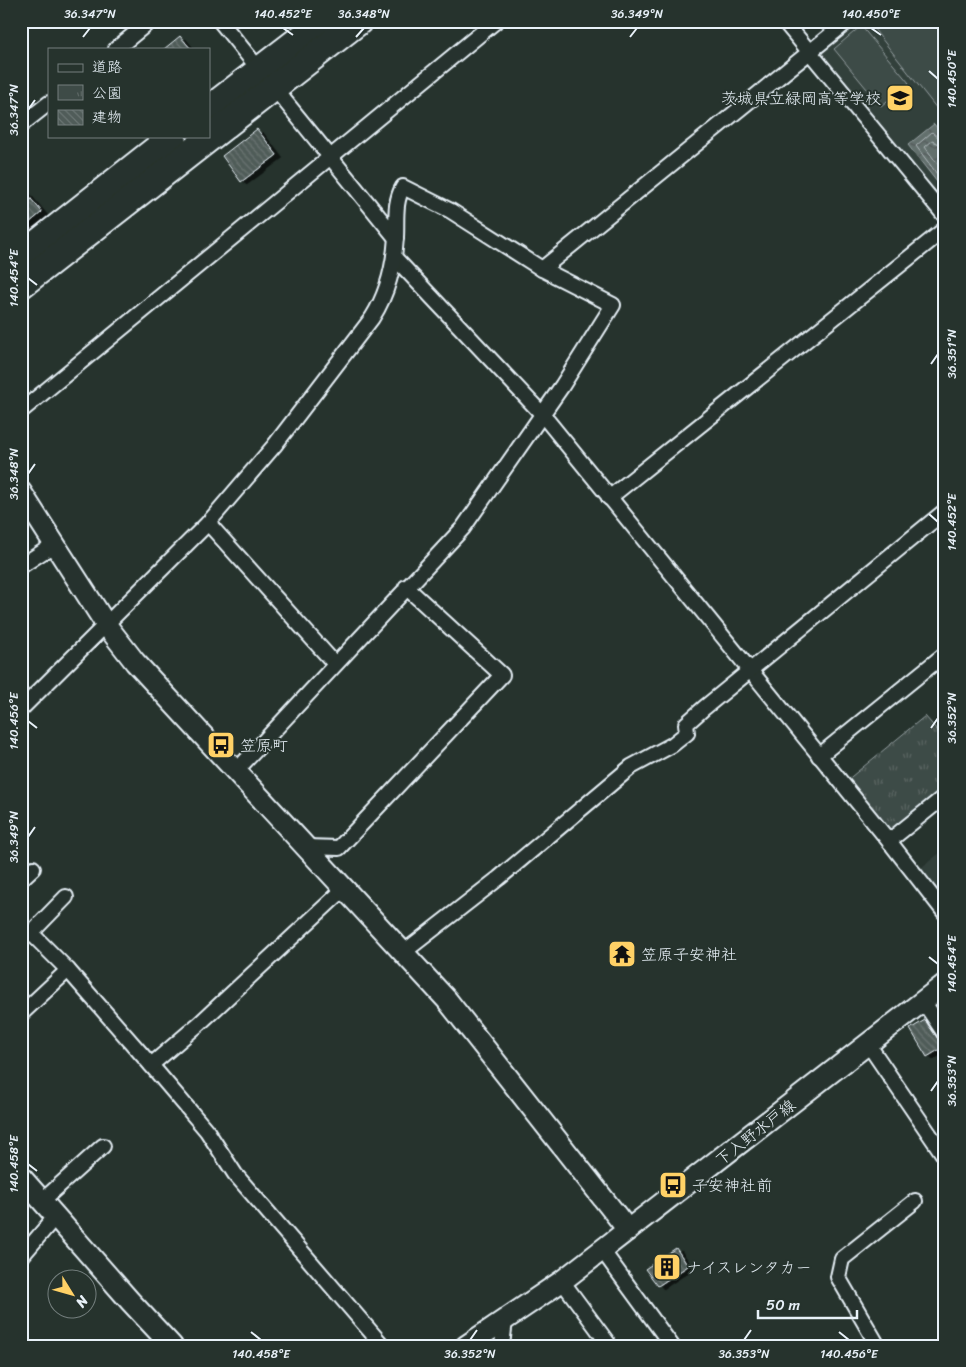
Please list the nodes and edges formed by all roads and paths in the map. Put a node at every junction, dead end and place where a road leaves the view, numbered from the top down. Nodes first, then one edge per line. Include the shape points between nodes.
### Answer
1 (150, 21) edge
2 (220, 21) edge
3 (323, 21) edge
4 (359, 21) edge
5 (496, 21) edge
6 (784, 21) edge
7 (848, 21) edge
8 (117, 48) edge
9 (809, 52) junction
10 (266, 78) junction
11 (48, 104) edge
12 (210, 108) edge
13 (210, 125) edge
14 (21, 126) edge
15 (170, 138) edge
16 (195, 138) edge
17 (331, 157) junction
18 (945, 216) edge
19 (945, 230) edge
20 (396, 238) junction
21 (21, 256) edge
22 (394, 257) junction
23 (542, 269) junction
24 (21, 285) edge
25 (21, 411) edge
26 (542, 414) junction
27 (21, 492) edge
28 (609, 498) junction
29 (945, 512) edge
30 (208, 523) junction
31 (55, 544) junction
32 (21, 566) edge
33 (406, 587) junction
34 (107, 626) junction
35 (945, 654) edge
36 (335, 664) junction
37 (749, 671) junction
38 (21, 709) edge
39 (819, 756) junction
40 (236, 770) junction
41 (945, 796) edge
42 (890, 841) junction
43 (307, 847) junction
44 (33, 868) dead end
45 (21, 879) edge
46 (345, 888) junction
47 (66, 897) dead end
48 (945, 913) edge
49 (404, 952) junction
50 (68, 970) junction
51 (945, 984) edge
52 (923, 1002) junction
53 (21, 1014) edge
54 (945, 1034) edge
55 (868, 1044) junction
56 (150, 1065) junction
57 (103, 1146) dead end
58 (945, 1157) edge
59 (21, 1177) edge
60 (42, 1201) junction
61 (915, 1201) dead end
62 (55, 1216) junction
63 (628, 1230) junction
64 (602, 1250) junction
65 (21, 1257) edge
66 (562, 1281) junction
67 (505, 1320) junction
68 (172, 1346) edge
69 (383, 1346) edge
70 (466, 1346) edge
71 (502, 1346) edge
72 (610, 1346) edge
73 (672, 1346) edge
74 (878, 1346) edge

1 - 8 street
2 - 10 street
3 - 10 highway
4 - 10 highway
5 - 17 street
6 - 9 street
7 - 9 street
9 - 18 street
9 - 23 street
10 - 12 highway
10 - 13 highway
10 - 17 street
11 - 14 street
15 - 21 highway
16 - 24 highway
17 - 20 street
17 - 25 street
19 - 28 street
20 - 22 street
20 - 23 street via 398,196 403,187 451,210
22 - 26 street
22 - 30 street via 385,298 372,318 274,446
23 - 26 street via 613,305
26 - 28 street
26 - 33 street via 463,528
27 - 31 street
28 - 37 street
29 - 37 street
30 - 34 street
30 - 36 street
31 - 32 street
31 - 34 street
33 - 36 street
33 - 43 street via 502,675 339,848
34 - 38 street
34 - 40 street via 135,662
35 - 39 street
36 - 40 street
37 - 39 street
37 - 49 street via 686,724 688,733 631,767 499,878
39 - 42 street
40 - 43 street
41 - 42 street
42 - 48 street
43 - 46 street
44 - 45 street
46 - 49 street
46 - 56 street via 200,1023
47 - 50 street via 31,933
49 - 63 street via 447,1000
50 - 53 street
50 - 56 street
51 - 52 street, 下入野水戸線
52 - 54 street
52 - 55 street, 下入野水戸線
55 - 58 street
55 - 63 street, 下入野水戸線
56 - 69 street via 207,1131 236,1174
57 - 60 street
59 - 60 street
60 - 62 street
61 - 74 street via 842,1259 838,1277
62 - 65 street
62 - 68 street
63 - 64 street, 下入野水戸線
64 - 66 street, 下入野水戸線
64 - 73 street
66 - 67 street, 下入野水戸線
66 - 72 street
67 - 70 street, 下入野水戸線
67 - 71 street

